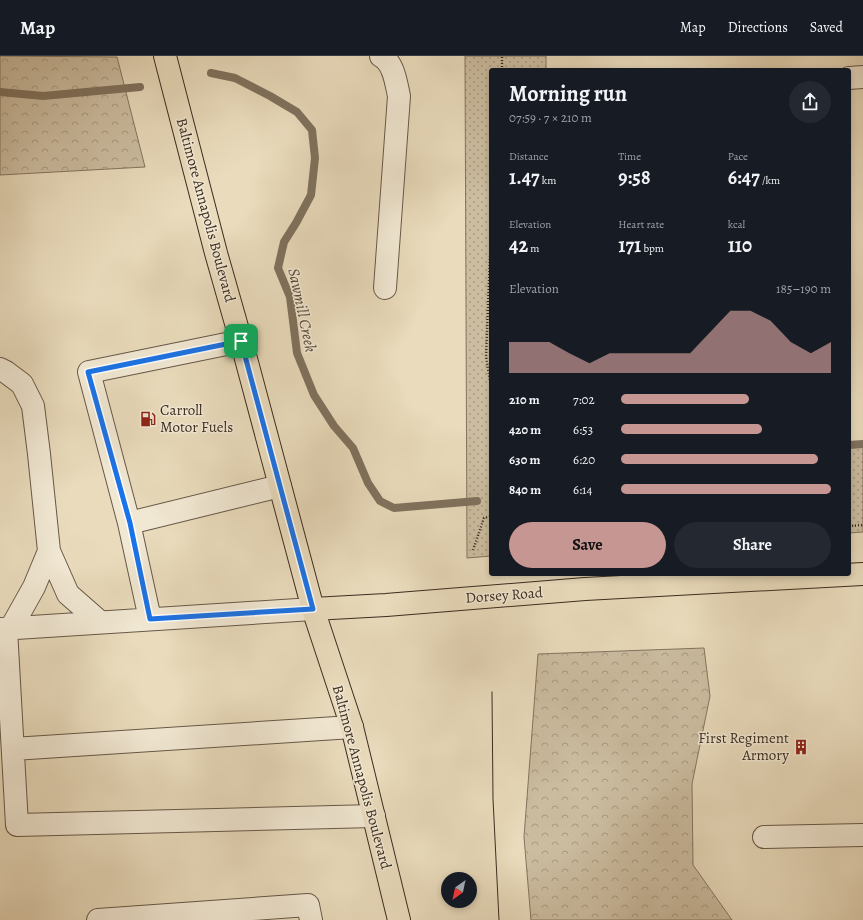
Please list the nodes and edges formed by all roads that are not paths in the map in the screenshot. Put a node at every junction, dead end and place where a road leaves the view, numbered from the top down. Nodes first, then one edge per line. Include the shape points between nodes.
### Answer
1 (165, 56) edge
2 (381, 56) edge
3 (863, 77) edge
4 (851, 78) edge
5 (385, 288) dead end
6 (241, 341) junction
7 (0, 369) edge
8 (280, 486) junction
9 (130, 523) junction
10 (49, 551) junction
11 (863, 574) edge
12 (851, 575) edge
13 (826, 576) edge
14 (313, 609) junction
15 (150, 619) junction
16 (100, 622) junction
17 (6, 629) edge
18 (352, 727) junction
19 (13, 749) junction
20 (374, 816) junction
21 (863, 835) edge
22 (764, 837) dead end
23 (98, 920) edge
24 (311, 920) edge
25 (399, 920) edge

1 - 6 main road, Baltimore Annapolis Boulevard
2 - 5 street via 386,59 393,73 399,96
3 - 4 street
6 - 8 main road, Baltimore Annapolis Boulevard
6 - 9 street via 88,372
7 - 10 street via 22,384 33,406
8 - 9 street
8 - 14 main road, Baltimore Annapolis Boulevard
9 - 15 street
10 - 16 street via 68,594
10 - 17 street via 34,587
11 - 12 main road, Dorsey Road
13 - 14 main road, Dorsey Road via 585,589
14 - 15 street
14 - 18 main road, Baltimore Annapolis Boulevard
15 - 16 street
16 - 17 street
17 - 19 street
18 - 19 street
18 - 20 main road, Baltimore Annapolis Boulevard
19 - 20 street via 17,825
20 - 25 main road, Baltimore Annapolis Boulevard
21 - 22 street
23 - 24 street via 308,905

